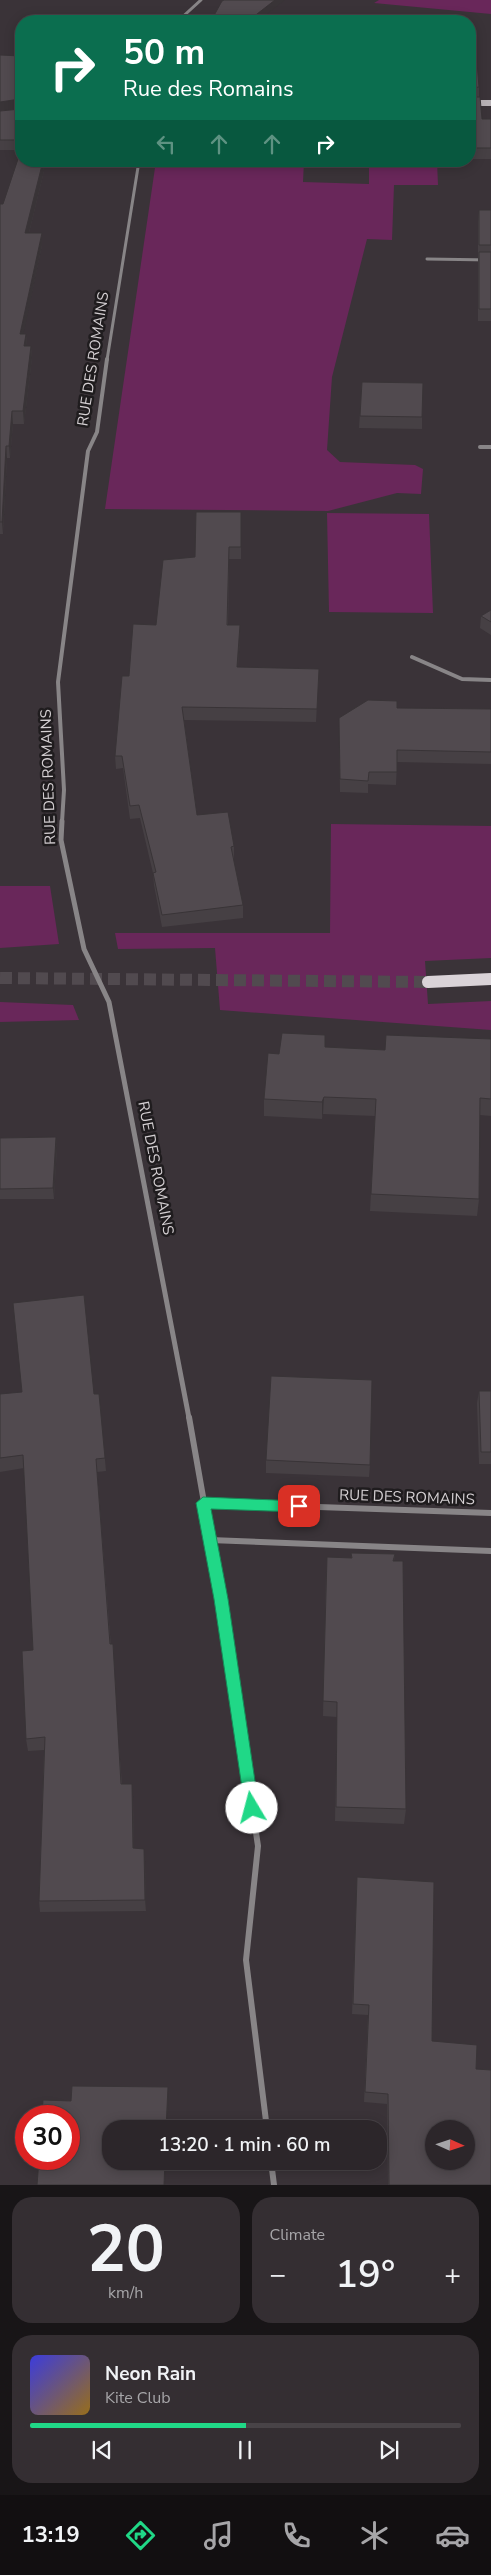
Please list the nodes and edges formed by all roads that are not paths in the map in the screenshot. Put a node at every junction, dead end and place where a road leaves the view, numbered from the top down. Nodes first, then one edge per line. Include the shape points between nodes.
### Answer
1 (201, 0) edge
2 (185, 15) edge
3 (476, 103) edge
4 (491, 103) edge
5 (137, 167) edge
6 (427, 259) dead end
7 (491, 260) edge
8 (480, 447) dead end
9 (491, 447) edge
10 (412, 657) dead end
11 (491, 680) edge
12 (491, 979) edge
13 (428, 982) tunnel mouth
14 (203, 1503) junction
15 (491, 1513) edge
16 (210, 1540) junction
17 (491, 1551) edge
18 (266, 2120) edge
19 (272, 2170) edge
20 (274, 2185) edge

1 - 2 street
3 - 4 street
5 - 14 street, RUE DES ROMAINS via 97,432 88,450 58,682 64,790 61,840 84,949 109,1002 176,1343
6 - 7 street
8 - 9 street
10 - 11 street via 462,679
12 - 13 main road
14 - 15 street, RUE DES ROMAINS
14 - 16 street, RUE DES ROMAINS
16 - 17 street
16 - 18 street, RUE DES ROMAINS via 258,1846 246,1960
19 - 20 street

